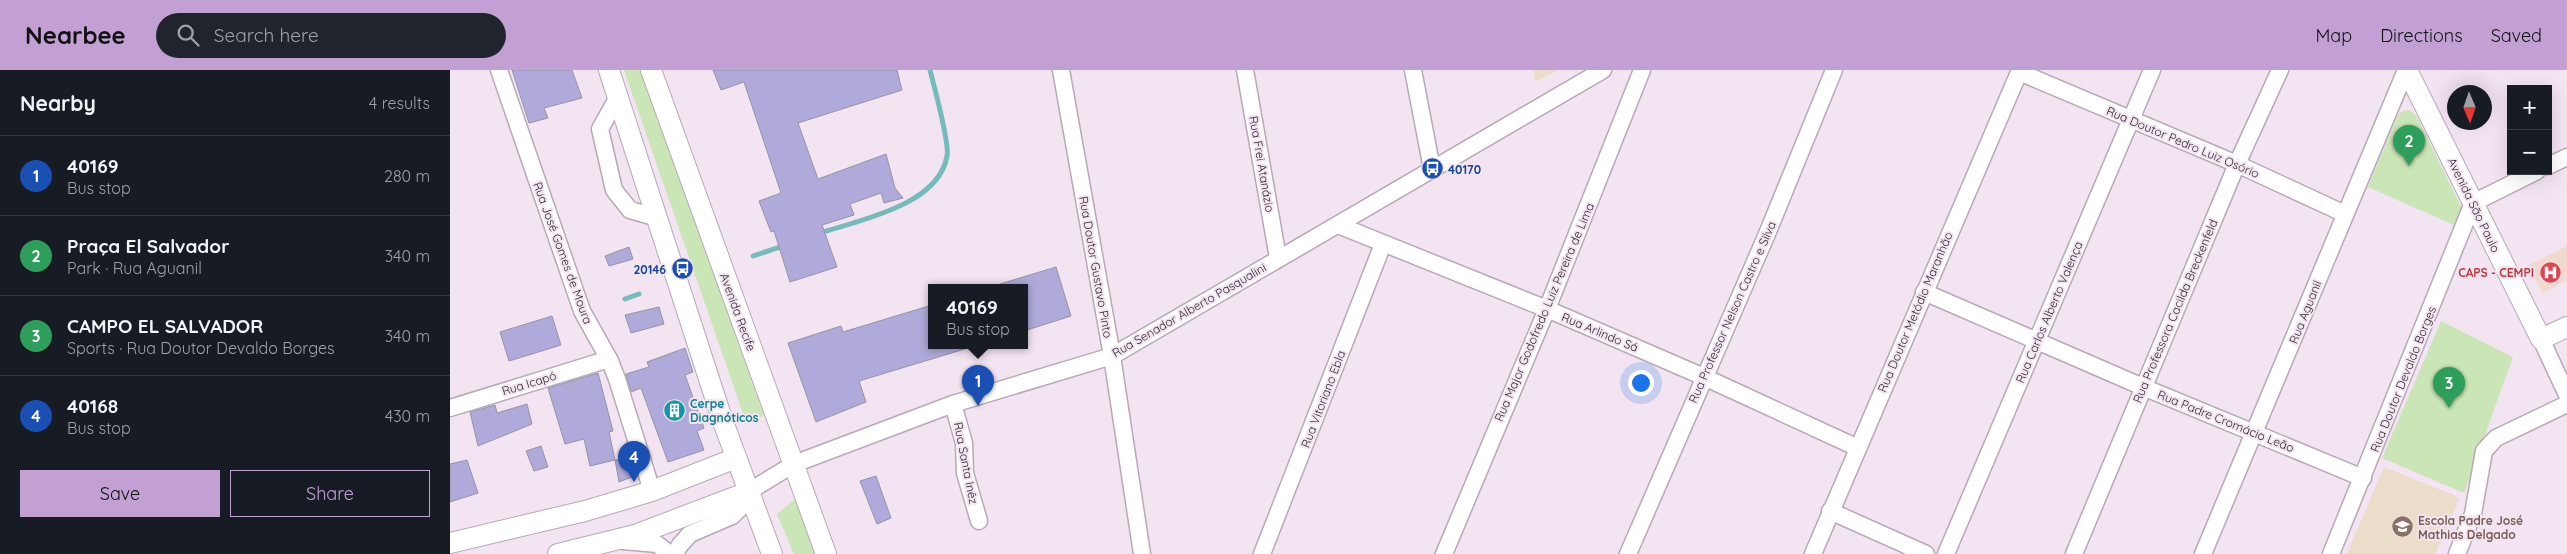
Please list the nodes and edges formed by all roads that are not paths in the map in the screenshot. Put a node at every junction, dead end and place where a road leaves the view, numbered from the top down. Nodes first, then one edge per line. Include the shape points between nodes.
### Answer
1 (499, 70) edge
2 (609, 70) edge
3 (651, 70) edge
4 (1061, 70) edge
5 (1245, 70) edge
6 (1413, 70) edge
7 (1603, 70) edge
8 (1642, 70) edge
9 (1834, 70) edge
10 (2152, 70) edge
11 (2280, 70) edge
12 (2407, 70) edge
13 (2019, 71) edge
14 (1585, 75) edge
15 (618, 97) junction
16 (2131, 120) junction
17 (2567, 157) edge
18 (2237, 164) junction
19 (2552, 164) edge
20 (1432, 169) junction
21 (2529, 175) edge
22 (2473, 202) junction
23 (2345, 214) junction
24 (658, 218) junction
25 (1338, 226) junction
26 (1383, 244) junction
27 (1278, 258) junction
28 (1924, 292) junction
29 (1548, 309) junction
30 (2567, 327) edge
31 (2541, 339) junction
32 (2037, 341) junction
33 (1112, 356) junction
34 (609, 359) junction
35 (1704, 377) junction
36 (2144, 387) junction
37 (2567, 395) edge
38 (953, 404) junction
39 (2567, 404) edge
40 (450, 408) edge
41 (2255, 433) junction
42 (1858, 448) junction
43 (736, 458) junction
44 (794, 464) junction
45 (2363, 478) junction
46 (652, 491) junction
47 (748, 492) junction
48 (1830, 511) junction
49 (979, 521) dead end
50 (613, 540) junction
51 (450, 543) edge
52 (558, 554) edge
53 (670, 554) edge
54 (675, 554) edge
55 (772, 554) edge
56 (826, 554) edge
57 (1142, 554) edge
58 (1262, 554) edge
59 (1444, 554) edge
60 (1628, 554) edge
61 (1812, 554) edge
62 (1926, 554) edge
63 (1946, 554) edge
64 (2074, 554) edge
65 (2203, 554) edge
66 (2331, 554) edge
67 (2457, 554) edge

1 - 34 street, Rua José Gomes de Moura via 582,312
2 - 15 main road
3 - 44 main road, Avenida Recife
4 - 33 street, Rua Doutor Gustavo Pinto
5 - 27 street, Rua Frei Atanázio
6 - 20 street
7 - 14 street, Rua Senador Alberto Pasqualini
8 - 29 street, Rua Major Godofredo Luiz Pereira de Lima
9 - 35 street, Rua Professor Nelson Castro e Silva
10 - 16 street, Rua Carlos Alberto Valença
11 - 18 street, Rua Professora Cacilda Breckenfeld
12 - 22 main road, Avenida São Paulo
12 - 23 street, Rua Aguanil
13 - 16 street, Rua Doutor Pedro Luiz Osório
13 - 28 street, Rua Doutor Metódio Maranhão
14 - 20 street, Rua Senador Alberto Pasqualini
15 - 24 main road
15 - 24 street via 600,129 614,190 630,210
16 - 18 street, Rua Doutor Pedro Luiz Osório
16 - 32 street, Rua Carlos Alberto Valença
17 - 19 street
18 - 23 street, Rua Doutor Pedro Luiz Osório
18 - 36 street, Rua Professora Cacilda Breckenfeld
20 - 25 street, Rua Senador Alberto Pasqualini
21 - 22 street
22 - 31 main road, Avenida São Paulo
22 - 45 street, Rua Doutor Devaldo Borges
23 - 41 street, Rua Aguanil
24 - 43 main road
25 - 26 street, Rua Arlindo Sá
25 - 27 street, Rua Senador Alberto Pasqualini
26 - 29 street, Rua Arlindo Sá
26 - 58 street, Rua Vitoriano Ebla
27 - 33 street, Rua Senador Alberto Pasqualini
28 - 32 street, Rua Padre Cromácio Leão
28 - 42 street, Rua Doutor Metódio Maranhão
29 - 35 street, Rua Arlindo Sá
29 - 59 street, Rua Major Godofredo Luiz Pereira de Lima
30 - 31 main road
31 - 37 street, Avenida São Paulo
32 - 36 street, Rua Padre Cromácio Leão
32 - 63 street, Rua Carlos Alberto Valença
33 - 38 street, Rua Senador Alberto Pasqualini
33 - 57 street, Rua Doutor Gustavo Pinto
34 - 40 street, Rua Icapó
34 - 46 street, Rua José Gomes de Moura
35 - 42 street, Rua Arlindo Sá
35 - 60 street, Rua Professor Nelson Castro e Silva
36 - 41 street, Rua Padre Cromácio Leão
36 - 64 street, Rua Professora Cacilda Breckenfeld
38 - 44 street, Rua Senador Alberto Pasqualini
38 - 49 street, Rua Santa Inêz via 964,443 965,473
39 - 67 street via 2496,438 2484,451 2474,514
41 - 45 street, Rua Padre Cromácio Leão
41 - 65 street, Rua Aguanil
42 - 48 street, Rua Doutor Metódio Maranhão
43 - 46 main road
43 - 47 main road
44 - 47 street, Rua Senador Alberto Pasqualini
44 - 56 main road, Avenida Recife
45 - 66 street, Rua Doutor Devaldo Borges
46 - 51 main road via 585,511
47 - 50 main road via 676,521
47 - 54 street via 739,511 690,534
47 - 55 main road
48 - 61 street, Rua Doutor Metódio Maranhão
48 - 62 street
50 - 52 main road
50 - 53 street via 657,544

